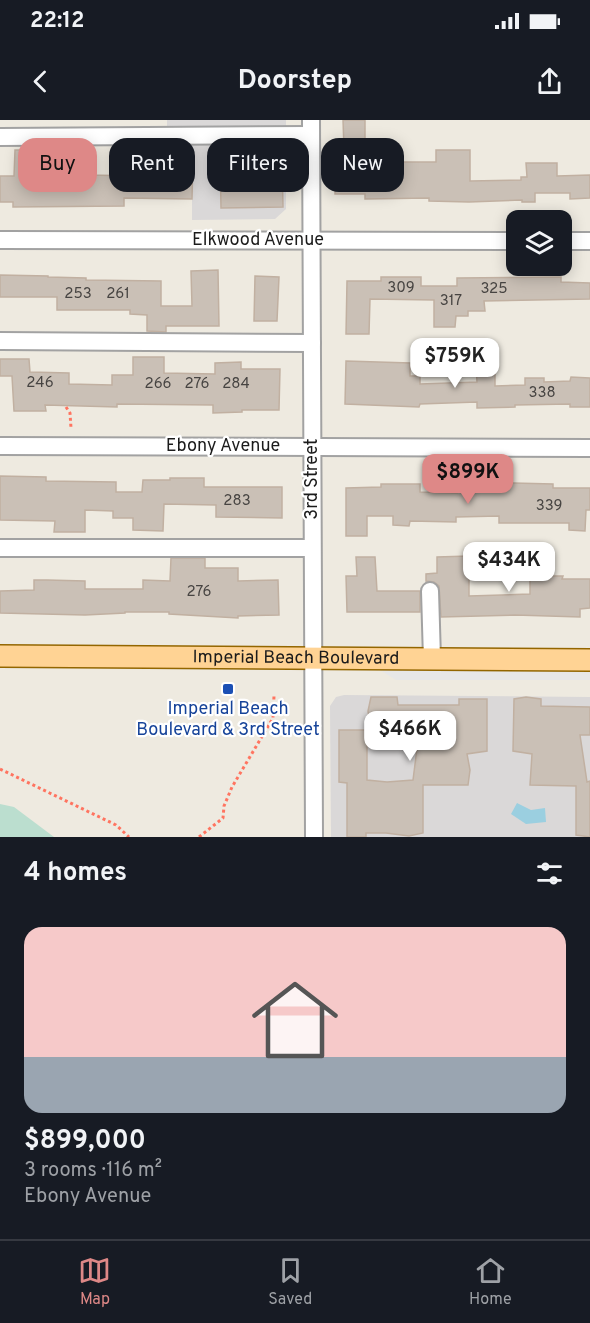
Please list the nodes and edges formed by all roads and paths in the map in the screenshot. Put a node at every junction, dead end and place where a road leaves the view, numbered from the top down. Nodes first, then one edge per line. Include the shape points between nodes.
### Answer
1 (311, 128) edge
2 (0, 137) edge
3 (0, 240) edge
4 (311, 240) junction
5 (506, 241) edge
6 (572, 241) edge
7 (590, 241) edge
8 (0, 341) edge
9 (312, 343) junction
10 (66, 407) dead end
11 (71, 428) dead end
12 (0, 446) edge
13 (312, 447) junction
14 (590, 447) edge
15 (0, 548) edge
16 (312, 548) junction
17 (430, 591) dead end
18 (0, 656) edge
19 (312, 658) junction
20 (432, 659) junction
21 (590, 660) edge
22 (273, 696) dead end
23 (0, 769) edge
24 (129, 837) edge
25 (199, 837) edge
26 (314, 837) edge

1 - 2 street
1 - 4 street, 3rd Street
3 - 4 street, Elkwood Avenue
4 - 5 street, Elkwood Avenue
4 - 9 street, 3rd Street
6 - 7 street
8 - 9 street
9 - 13 street, 3rd Street
10 - 11 path
12 - 13 street, Ebony Avenue
13 - 14 street, Ebony Avenue
13 - 16 street, 3rd Street
15 - 16 street
16 - 19 street, 3rd Street
17 - 20 street
18 - 19 main road, Imperial Beach Boulevard
19 - 20 main road, Imperial Beach Boulevard
19 - 26 street, 3rd Street
20 - 21 main road, Imperial Beach Boulevard
22 - 25 path via 273,718 232,787 223,818
23 - 24 path via 116,825

